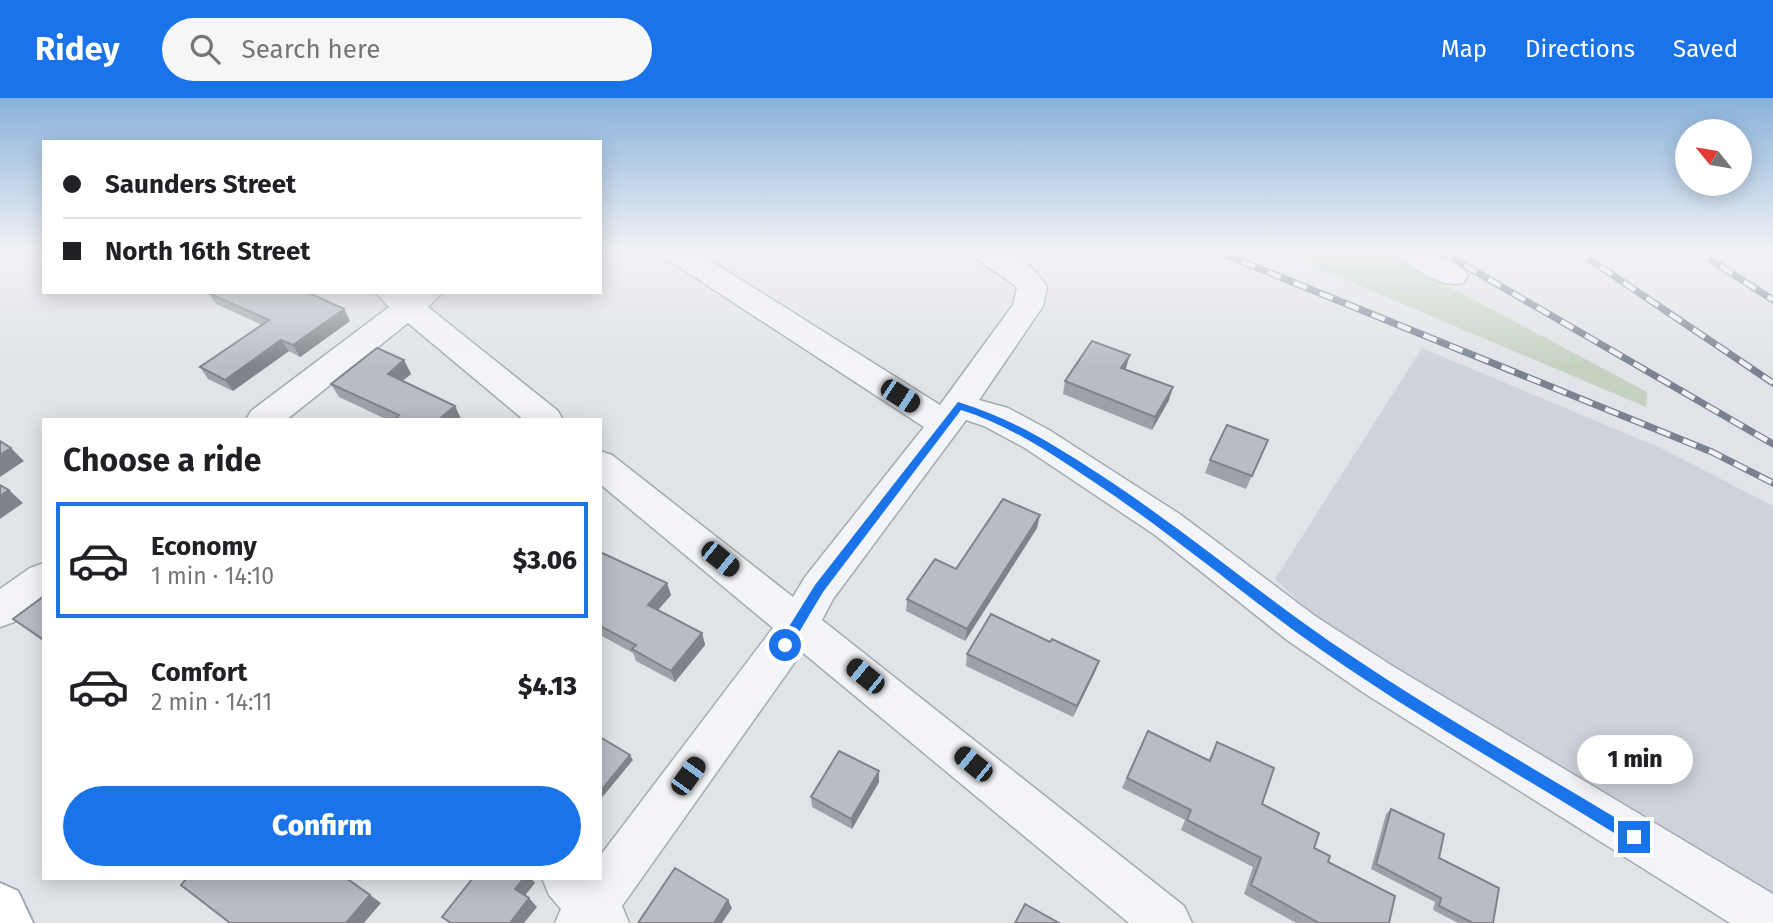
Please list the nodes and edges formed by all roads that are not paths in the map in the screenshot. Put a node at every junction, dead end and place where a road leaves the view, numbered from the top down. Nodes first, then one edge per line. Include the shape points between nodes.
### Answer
1 (739, 290) edge
2 (1031, 290) edge
3 (408, 297) edge
4 (952, 415) junction
5 (266, 418) edge
6 (544, 418) edge
7 (602, 466) edge
8 (42, 580) edge
9 (0, 610) edge
10 (800, 624) junction
11 (585, 908) edge
12 (0, 909) edge
13 (1773, 922) edge
14 (8, 923) edge
15 (1167, 923) edge

1 - 4 street
2 - 4 street via 1028,306
3 - 5 street via 391,324
3 - 6 street
4 - 10 street via 819,589
4 - 13 street via 996,418 1037,439 1168,525 1301,628 1379,680
7 - 10 street
8 - 9 street
10 - 11 street
10 - 15 street
12 - 14 main road

